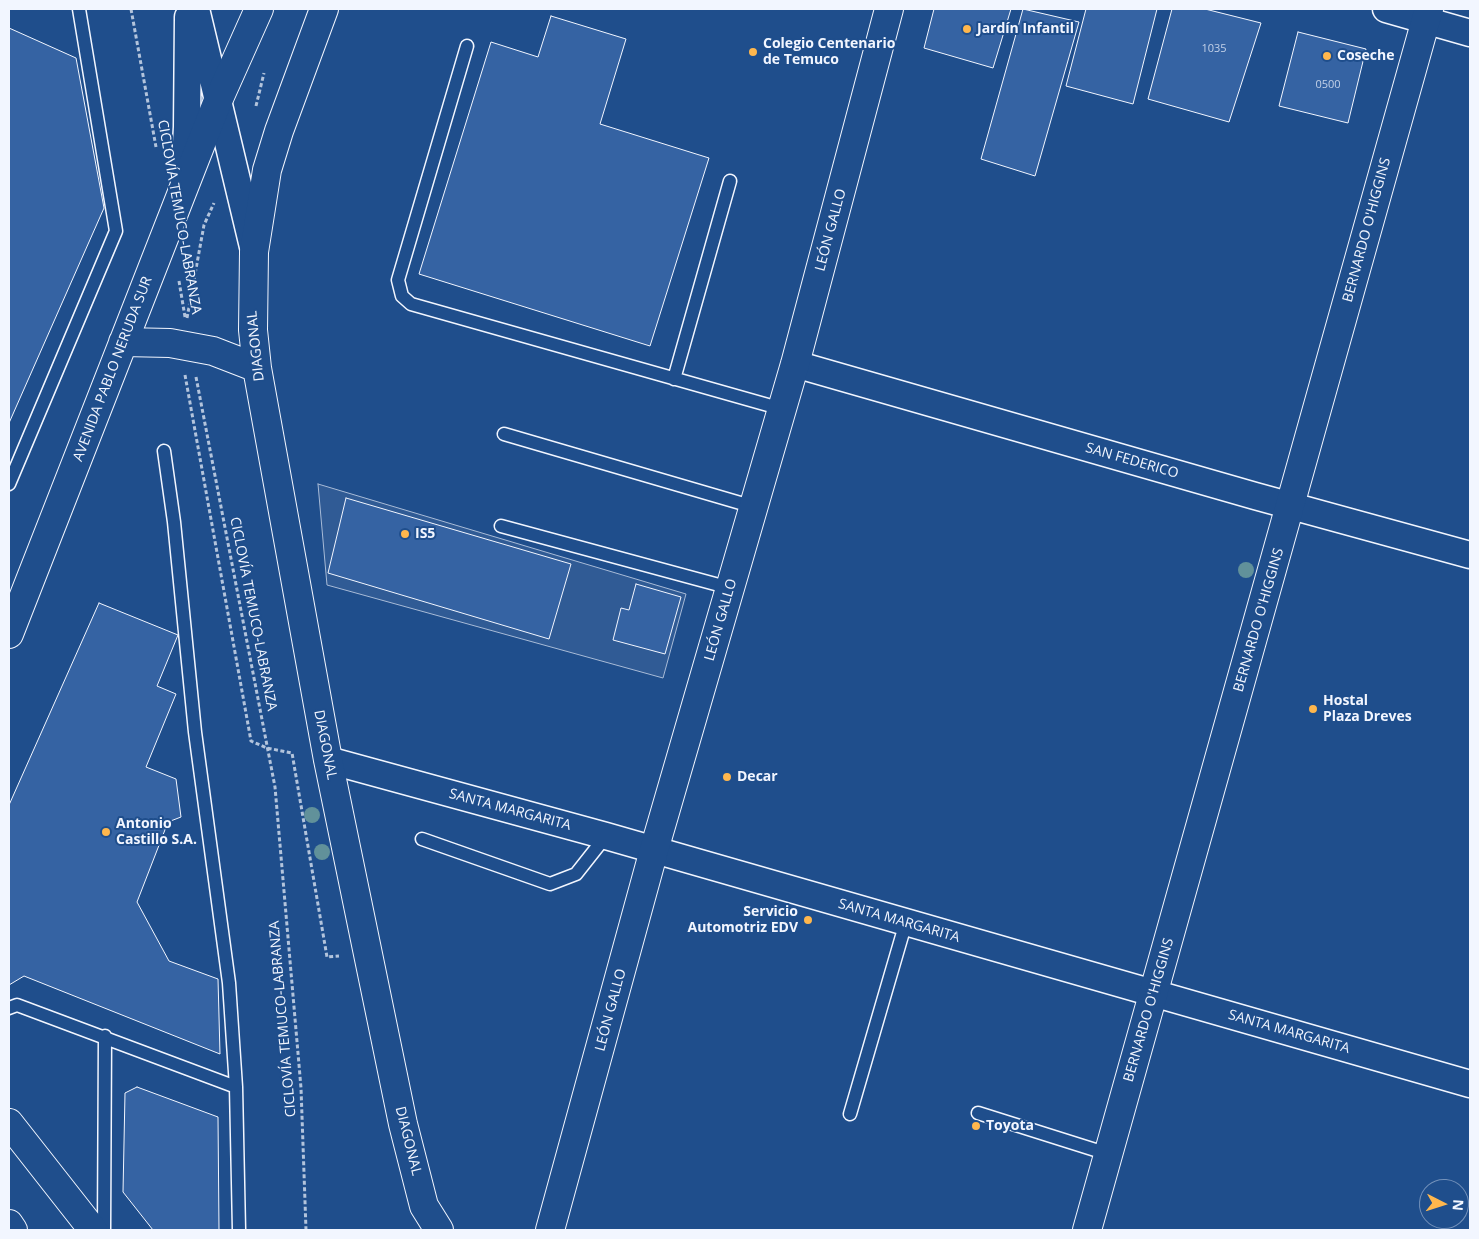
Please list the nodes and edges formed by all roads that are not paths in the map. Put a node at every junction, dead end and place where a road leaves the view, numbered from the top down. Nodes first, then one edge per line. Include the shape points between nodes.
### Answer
1 (79, 9) edge
2 (188, 9) edge
3 (196, 9) edge
4 (259, 9) edge
5 (324, 9) edge
6 (889, 9) edge
7 (1386, 9) edge
8 (1427, 14) edge
9 (1470, 33) edge
10 (467, 46) dead end
11 (217, 103) junction
12 (730, 181) dead end
13 (183, 190) junction
14 (254, 252) junction
15 (124, 342) junction
16 (795, 364) junction
17 (257, 368) junction
18 (674, 379) junction
19 (782, 409) junction
20 (504, 434) dead end
21 (164, 451) dead end
22 (9, 484) edge
23 (1291, 506) junction
24 (754, 507) junction
25 (501, 526) dead end
26 (1470, 555) edge
27 (730, 588) junction
28 (9, 634) edge
29 (328, 760) junction
30 (606, 836) junction
31 (422, 839) dead end
32 (654, 850) junction
33 (906, 922) junction
34 (1154, 994) junction
35 (9, 1008) edge
36 (105, 1036) junction
37 (1470, 1084) edge
38 (236, 1087) junction
39 (850, 1114) dead end
40 (978, 1114) dead end
41 (9, 1123) edge
42 (1108, 1154) junction
43 (9, 1224) edge
44 (14, 1230) edge
45 (93, 1230) edge
46 (104, 1230) edge
47 (239, 1230) edge
48 (439, 1230) edge
49 (550, 1230) edge
50 (1087, 1230) edge

1 - 22 lane via 116,231
2 - 13 street
3 - 11 street
4 - 11 street, AVENIDA PABLO NERUDA SUR
5 - 14 street, DIAGONAL via 278,131 262,195
6 - 16 street, LEÓN GALLO
7 - 8 street
8 - 9 street
8 - 23 street, BERNARDO O'HIGGINS
10 - 18 lane via 398,280 402,296 412,304
11 - 13 street, AVENIDA PABLO NERUDA SUR
11 - 14 street
12 - 18 lane
13 - 15 street, AVENIDA PABLO NERUDA SUR
14 - 17 street, DIAGONAL via 253,320
15 - 17 street via 170,343 187,358 213,351
15 - 28 street, AVENIDA PABLO NERUDA SUR
16 - 19 street, LEÓN GALLO
16 - 23 street, SAN FEDERICO
17 - 29 street, DIAGONAL
18 - 19 lane
19 - 24 street, LEÓN GALLO
20 - 24 lane
21 - 38 lane via 195,732 228,983
23 - 26 street, SAN FEDERICO
23 - 34 street, BERNARDO O'HIGGINS
24 - 27 street, LEÓN GALLO
25 - 27 lane
27 - 32 street, LEÓN GALLO
29 - 30 street, SANTA MARGARITA
29 - 48 street, DIAGONAL via 403,1124 424,1206
30 - 31 lane via 576,874 550,884
30 - 32 street, SANTA MARGARITA
32 - 33 street, SANTA MARGARITA
32 - 49 street, LEÓN GALLO
33 - 34 street, SANTA MARGARITA
33 - 39 lane
34 - 37 street, SANTA MARGARITA
34 - 42 street, BERNARDO O'HIGGINS
35 - 36 lane via 17,1004
36 - 38 lane
36 - 46 lane
38 - 47 lane
40 - 42 lane
41 - 45 street
42 - 50 street, BERNARDO O'HIGGINS
43 - 44 street

